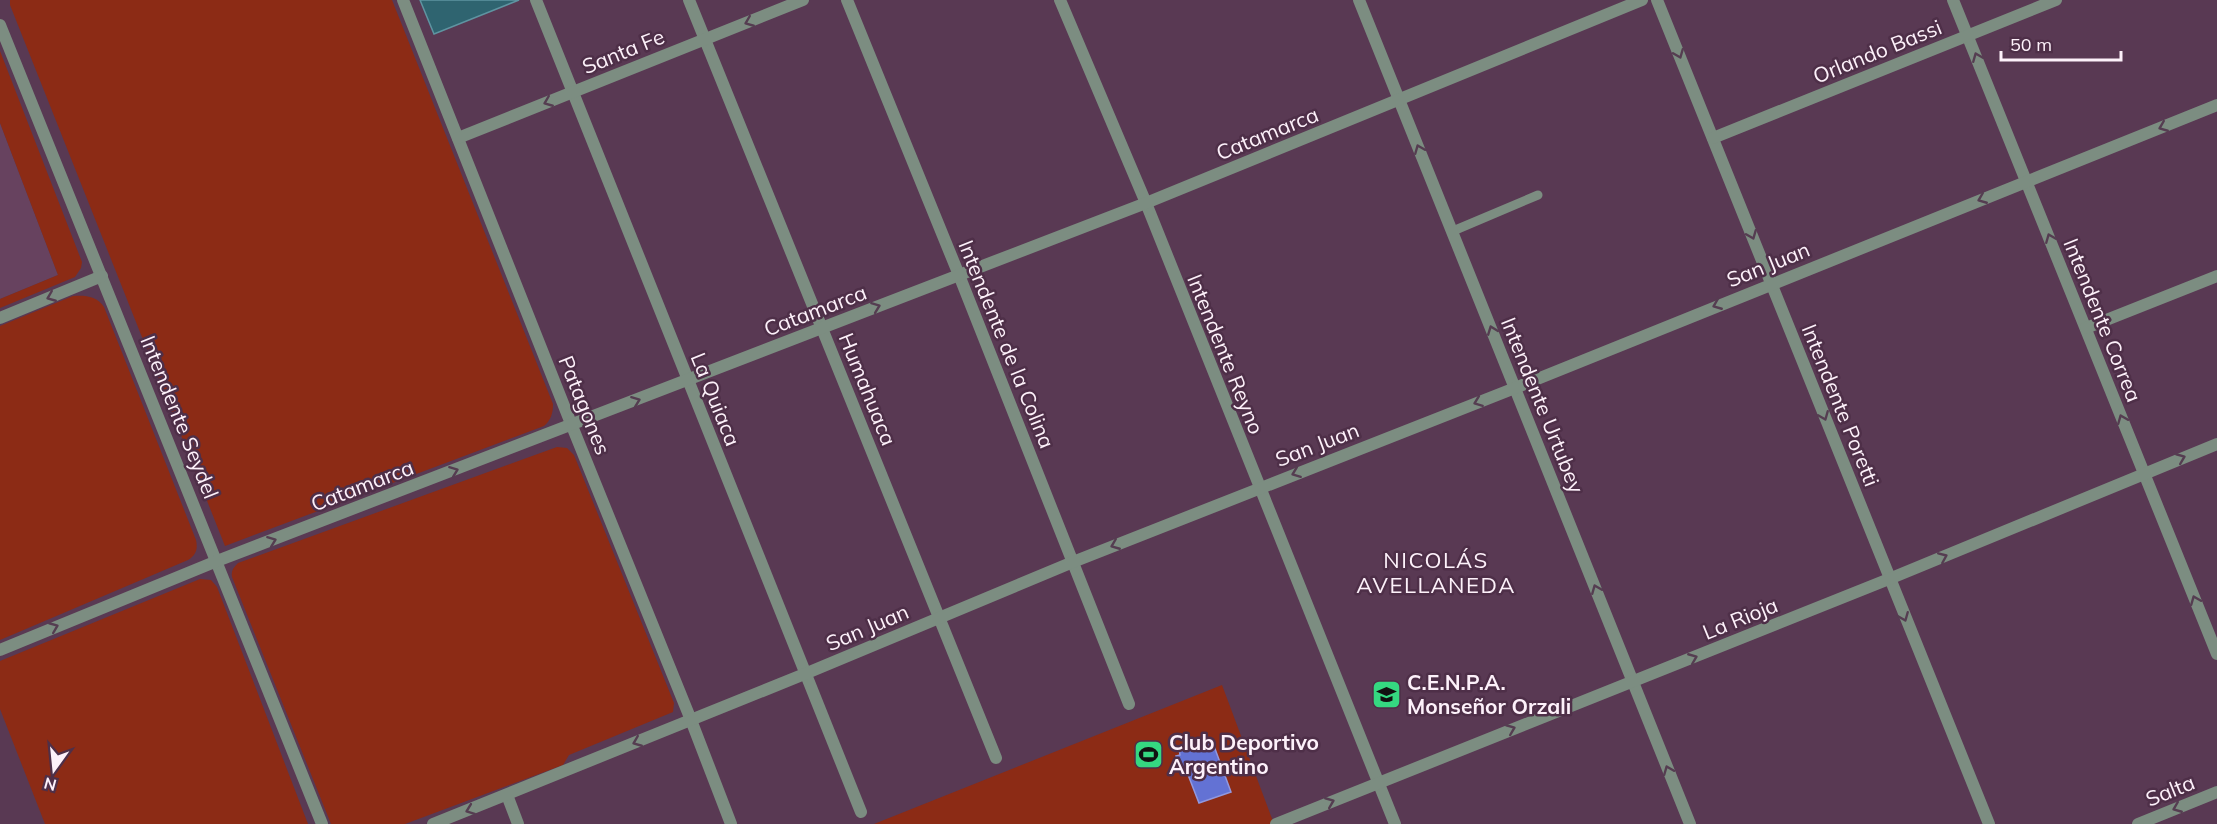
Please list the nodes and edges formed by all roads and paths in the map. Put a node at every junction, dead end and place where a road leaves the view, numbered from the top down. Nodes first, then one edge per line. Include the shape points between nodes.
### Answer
1 (403, 0) edge
2 (536, 0) edge
3 (689, 0) edge
4 (803, 0) edge
5 (847, 0) edge
6 (1060, 0) edge
7 (1359, 0) edge
8 (1642, 0) edge
9 (1657, 0) edge
10 (1953, 0) edge
11 (2056, 0) edge
12 (0, 26) edge
13 (1968, 35) junction
14 (705, 39) junction
15 (573, 91) junction
16 (1399, 100) junction
17 (2217, 105) edge
18 (458, 138) junction
19 (1713, 138) junction
20 (2026, 181) junction
21 (1538, 195) dead end
22 (1146, 203) junction
23 (1453, 231) junction
24 (959, 275) junction
25 (102, 276) junction
26 (2217, 276) edge
27 (1771, 283) junction
28 (0, 318) edge
29 (822, 328) junction
30 (2086, 328) junction
31 (687, 381) junction
32 (1515, 388) junction
33 (572, 426) junction
34 (2217, 444) edge
35 (2144, 473) junction
36 (1258, 488) junction
37 (217, 561) junction
38 (1073, 562) junction
39 (1889, 579) junction
40 (939, 618) junction
41 (0, 650) edge
42 (2217, 654) edge
43 (807, 674) junction
44 (1633, 681) junction
45 (1129, 704) dead end
46 (691, 720) junction
47 (996, 758) dead end
48 (1377, 782) junction
49 (2217, 792) edge
50 (507, 795) junction
51 (861, 812) dead end
52 (322, 824) edge
53 (433, 824) edge
54 (518, 824) edge
55 (731, 824) edge
56 (1276, 824) edge
57 (1395, 824) edge
58 (1690, 824) edge
59 (1989, 824) edge
60 (2138, 824) edge

1 - 18 street, Patagones
2 - 15 street, La Quiaca
3 - 14 street, Humahuaca
4 -> 14 street, Santa Fe
5 - 24 street, Intendente de la Colina
6 - 22 street, Intendente Reyno
7 - 16 street, Intendente Urtubey
8 - 16 street, Catamarca
9 -> 19 street, Intendente Poretti
10 - 13 street, Intendente Correa
11 - 13 street, Orlando Bassi
12 - 25 street, Intendente Seydel
13 - 19 street, Orlando Bassi
20 -> 13 street, Intendente Correa
14 - 15 street, Santa Fe
14 - 29 street, Humahuaca
15 -> 18 street, Santa Fe
15 - 31 street, La Quiaca
16 - 22 street, Catamarca
23 -> 16 street, Intendente Urtubey
17 -> 20 street, San Juan
18 - 33 street, Patagones
19 -> 27 street, Intendente Poretti
20 -> 27 street, San Juan
30 -> 20 street, Intendente Correa
21 - 23 lane
22 - 24 street, Catamarca
22 - 36 street, Intendente Reyno
32 -> 23 street, Intendente Urtubey
29 -> 24 street, Catamarca
24 - 38 street, Intendente de la Colina
25 -> 28 street
25 - 37 street, Intendente Seydel
26 - 30 street
27 -> 32 street, San Juan
27 -> 39 street, Intendente Poretti
29 - 31 street, Catamarca
29 - 40 street, Humahuaca
35 -> 30 street, Intendente Correa
33 -> 31 street, Catamarca
31 - 43 street, La Quiaca
32 -> 36 street, San Juan
44 -> 32 street, Intendente Urtubey
37 -> 33 street, Catamarca
33 - 46 street, Patagones
35 -> 34 street, La Rioja
39 -> 35 street, La Rioja
42 -> 35 street, Intendente Correa
36 -> 38 street, San Juan
36 - 48 street, Intendente Reyno
41 -> 37 street, Catamarca
37 - 52 street, Intendente Seydel
38 - 40 street, San Juan
38 - 45 street, Intendente de la Colina
44 -> 39 street, La Rioja
39 -> 59 street, Intendente Poretti
40 - 43 street, San Juan
40 - 47 street, Humahuaca
43 - 46 street, San Juan
43 - 51 street, La Quiaca
48 -> 44 street, La Rioja
58 -> 44 street, Intendente Urtubey
46 -> 50 street, San Juan
46 - 55 street, Patagones
56 -> 48 street, La Rioja
48 - 57 street, Intendente Reyno
49 -> 60 street, Salta
50 -> 53 street, San Juan
50 - 54 street

